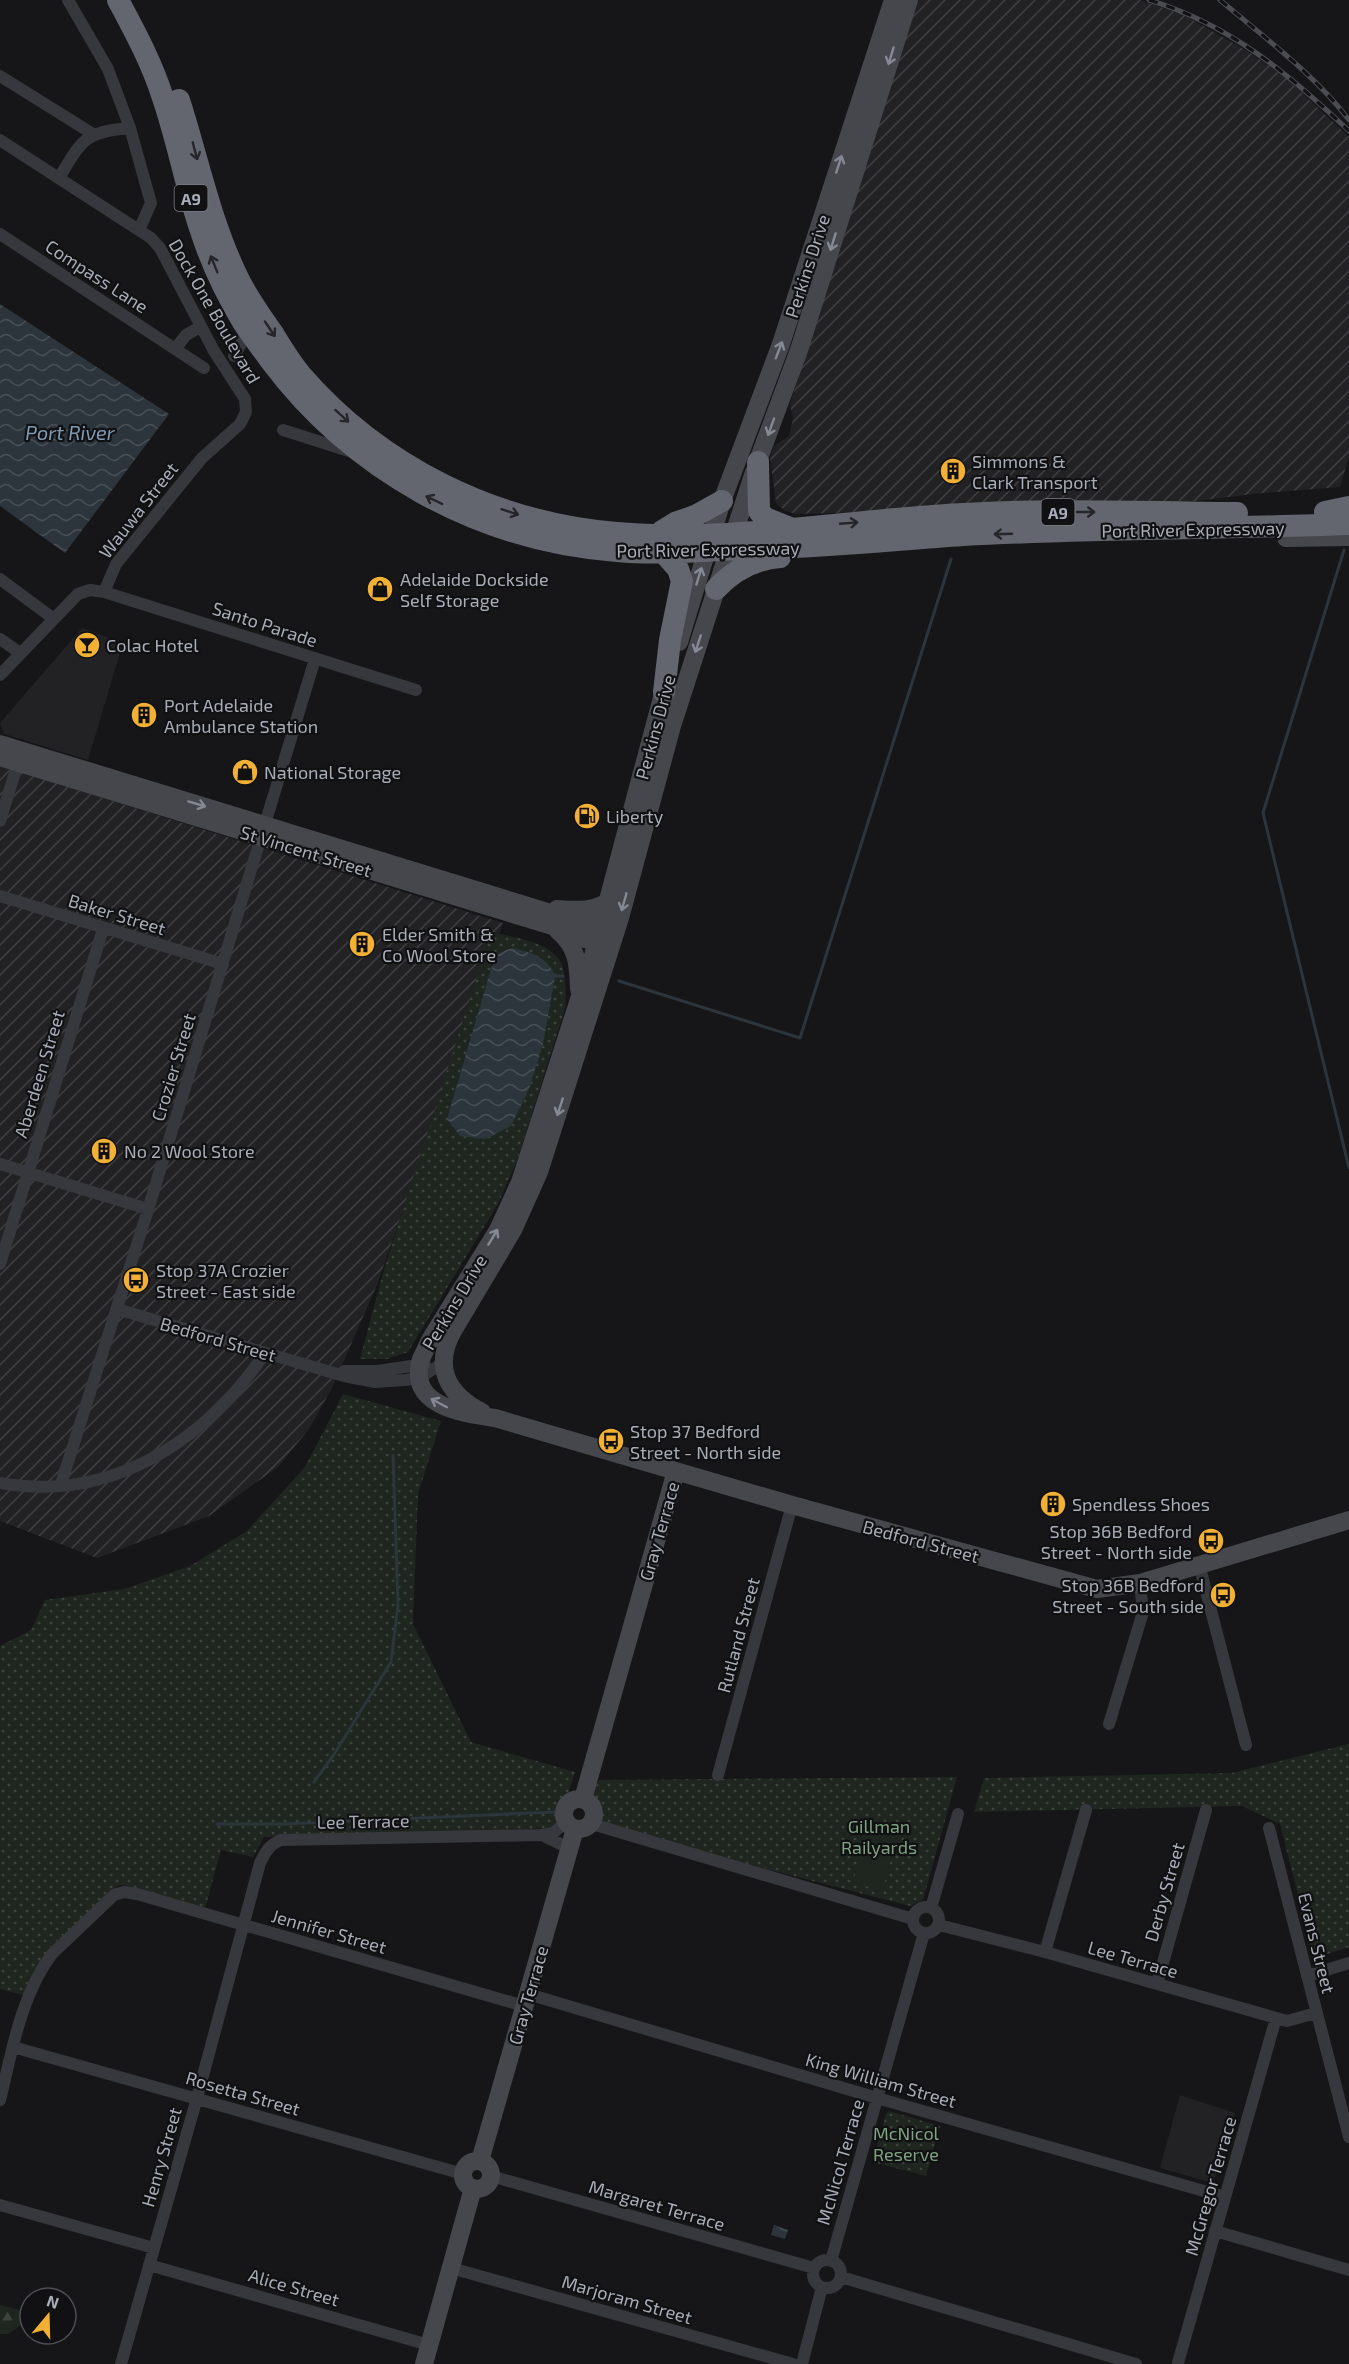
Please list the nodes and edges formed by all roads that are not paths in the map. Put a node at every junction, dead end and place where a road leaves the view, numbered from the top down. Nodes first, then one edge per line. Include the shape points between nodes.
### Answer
1 (68, 0) edge
2 (118, 0) edge
3 (134, 0) edge
4 (893, 0) edge
5 (909, 0) edge
6 (0, 76) edge
7 (130, 128) junction
8 (93, 134) junction
9 (0, 140) edge
10 (59, 178) junction
11 (139, 230) junction
12 (0, 234) edge
13 (244, 324) junction
14 (200, 327) junction
15 (175, 349) junction
16 (234, 356) dead end
17 (204, 368) dead end
18 (283, 430) dead end
19 (362, 455) junction
20 (202, 458) joint
21 (758, 460) junction
22 (722, 501) junction
23 (1349, 509) edge
24 (1349, 524) edge
25 (791, 528) junction
26 (1125, 530) junction
27 (1349, 537) edge
28 (1286, 538) joint
29 (732, 541) junction
30 (866, 542) junction
31 (661, 543) junction
32 (709, 543) junction
33 (0, 579) edge
34 (716, 589) junction
35 (104, 592) junction
36 (54, 619) junction
37 (0, 639) edge
38 (20, 653) junction
39 (315, 659) junction
40 (0, 675) edge
41 (416, 690) dead end
42 (664, 692) junction
43 (0, 744) edge
44 (0, 758) edge
45 (18, 763) junction
46 (0, 821) edge
47 (263, 831) junction
48 (0, 896) edge
49 (609, 901) junction
50 (552, 920) junction
51 (102, 929) junction
52 (603, 937) junction
53 (223, 964) junction
54 (580, 1000) junction
55 (0, 1164) edge
56 (28, 1173) junction
57 (148, 1209) junction
58 (0, 1264) edge
59 (117, 1310) junction
60 (265, 1353) junction
61 (443, 1363) junction
62 (419, 1371) junction
63 (495, 1418) junction
64 (676, 1471) junction
65 (0, 1483) edge
66 (62, 1484) junction
67 (792, 1505) junction
68 (1349, 1520) edge
69 (1199, 1564) junction
70 (1140, 1582) junction
71 (1109, 1724) dead end
72 (1246, 1745) dead end
73 (718, 1775) dead end
74 (583, 1799) junction
75 (1086, 1810) dead end
76 (1206, 1810) dead end
77 (958, 1814) dead end
78 (578, 1825) junction
79 (1269, 1828) dead end
80 (542, 1835) junction
81 (569, 1848) junction
82 (931, 1908) junction
83 (913, 1919) junction
84 (243, 1925) junction
85 (939, 1925) junction
86 (924, 1934) junction
87 (1045, 1952) junction
88 (1349, 1963) edge
89 (1306, 1976) junction
90 (1157, 1984) junction
91 (526, 2000) junction
92 (1316, 2013) junction
93 (1276, 2018) junction
94 (13, 2046) junction
95 (197, 2098) junction
96 (877, 2098) junction
97 (0, 2100) edge
98 (1346, 2115) edge
99 (1349, 2137) edge
100 (480, 2161) junction
101 (491, 2176) junction
102 (468, 2181) junction
103 (1226, 2197) junction
104 (0, 2205) edge
105 (1215, 2231) junction
106 (154, 2248) junction
107 (831, 2261) junction
108 (149, 2265) junction
109 (451, 2268) junction
110 (814, 2268) junction
111 (1349, 2270) edge
112 (841, 2277) junction
113 (822, 2287) junction
114 (429, 2345) junction
115 (121, 2364) edge
116 (424, 2364) edge
117 (793, 2364) edge
118 (802, 2364) edge
119 (1136, 2364) edge
120 (1175, 2364) edge

1 - 7 street via 108,69
13 -> 2 highway, Port River Expressway / A9 via 201,232 163,97
3 -> 31 highway, Port River Expressway / A9 via 163,55 193,144 213,221 238,279 297,370 340,415 410,468 474,500 525,517
22 -> 4 street, Perkins Drive via 782,344
5 -> 21 street, Perkins Drive via 799,350
6 - 8 street
7 - 8 street
7 - 11 street via 151,203
8 - 10 street via 77,148
9 - 10 street, Dock One Boulevard
10 - 11 street, Dock One Boulevard
11 - 14 street, Dock One Boulevard via 160,248
12 - 15 street, Compass Lane
13 - 16 street via 243,340
13 - 19 highway, Port River Expressway / A9 via 289,385 328,427
14 - 15 street via 186,335
14 - 20 street, Dock One Boulevard via 244,399 246,412 240,424
15 - 17 street, Compass Lane
18 - 19 street
31 -> 19 highway, Port River Expressway / A9 via 610,551 523,535 461,513 420,493
20 - 35 street, Wauwa Street via 116,564
21 - 25 highway via 759,511 765,518
21 - 29 street, Perkins Drive
22 - 31 highway via 675,523
22 - 32 street, Perkins Drive
25 -> 23 highway, Port River Expressway / A9 via 994,512
24 - 26 highway, Port River Expressway / A9
25 - 29 highway, Port River Expressway / A9
26 - 28 highway via 1169,536
26 -> 30 highway, Port River Expressway / A9
27 - 28 street
29 - 30 highway, Port River Expressway / A9
29 - 32 highway, Port River Expressway / A9
29 - 34 street, Perkins Drive
30 - 34 highway via 849,550 768,559 734,573
31 - 32 highway, Port River Expressway / A9
31 - 42 highway via 682,581
42 -> 32 street, Perkins Drive
33 - 36 street
34 -> 52 street, Perkins Drive
35 - 36 street via 90,590 78,594
35 - 39 street, Santo Parade
36 - 38 street
37 - 38 street
38 - 40 street
39 - 41 street, Santo Parade
39 - 47 street, Crozier Street
42 - 49 street, Perkins Drive
43 -> 47 street, St Vincent Street
44 - 45 street, St Vincent Street
45 - 46 street
45 - 47 street, St Vincent Street
47 - 50 street, St Vincent Street
47 - 53 street, Crozier Street
48 - 51 street, Baker Street
49 - 50 street via 596,908 556,909
49 - 52 street, Perkins Drive
50 - 52 street, St Vincent Street
50 - 54 street via 575,952
51 - 53 street, Baker Street
51 - 56 street, Aberdeen Street
52 - 54 street, Perkins Drive
52 -> 61 street, Perkins Drive via 530,1197 450,1336
53 - 57 street, Crozier Street
62 -> 54 street, Perkins Drive via 430,1340 512,1202
55 - 56 street
56 - 57 street
56 - 58 street, Aberdeen Street
57 - 59 street, Crozier Street
59 - 60 street, Bedford Street
59 - 66 street, Crozier Street
60 - 62 street, Bedford Street via 370,1382
60 - 66 street via 221,1408 183,1440 127,1471
61 - 62 street, Bedford Street
61 - 63 street, Perkins Drive via 448,1382 460,1398
63 -> 62 street via 436,1402 425,1392
63 - 64 street, Bedford Street
64 - 67 street, Bedford Street
64 - 74 street, Gray Terrace
65 - 66 street
67 - 70 street, Bedford Street via 1097,1589
67 - 73 street, Rutland Street
68 - 69 street, Bedford Street
69 - 70 street, Bedford Street
69 - 72 street
70 - 71 street via 1143,1612
74 - 78 street via 594,1811
74 - 78 street via 575,1799 565,1807 564,1815
75 - 87 street
76 - 90 street, Derby Street
77 - 82 street
78 - 80 street, Lee Terrace
78 - 81 street, Gray Terrace
78 - 83 street
79 - 89 street, Evans Street
80 - 81 street, Lee Terrace
80 - 84 street, Lee Terrace via 281,1840 266,1850 260,1863
81 - 91 street, Gray Terrace
82 - 83 street via 919,1909
82 - 85 street via 938,1913
83 - 86 street via 915,1927
84 - 91 street, Jennifer Street
84 - 94 street, Jennifer Street via 137,1894 114,1894 45,1963
84 - 95 street, Henry Street
85 - 86 street
85 - 87 street, Lee Terrace
86 - 96 street, McNicol Terrace
87 - 90 street, Lee Terrace
88 - 89 street
89 - 92 street, Evans Street
90 - 93 street, Lee Terrace
91 - 96 street, King William Street
91 - 100 street, Gray Terrace
92 - 93 street, Lee Terrace via 1287,2021
92 - 98 street, Evans Street
93 - 103 street, McGregor Terrace
94 - 95 street, Rosetta Street
94 - 97 street
95 - 102 street, Rosetta Street
95 - 106 street, Henry Street
96 - 103 street, King William Street
96 - 107 street, McNicol Terrace
98 - 99 street, Evans Street
100 - 101 street
100 - 102 street via 467,2164
101 - 102 street via 483,2187
101 - 110 street, Margaret Terrace
102 - 109 street
103 - 105 street, McGregor Terrace
104 - 106 street
105 - 111 street
105 - 120 street, McGregor Terrace
106 - 108 street, Henry Street
107 - 110 street via 820,2262
107 - 112 street via 839,2267
108 - 114 street, Alice Street
108 - 115 street, Henry Street
109 - 114 street
109 - 117 street, Marjoram Street
110 - 113 street via 813,2277
112 - 113 street via 832,2287
112 - 119 street
113 - 118 street
114 - 116 street

